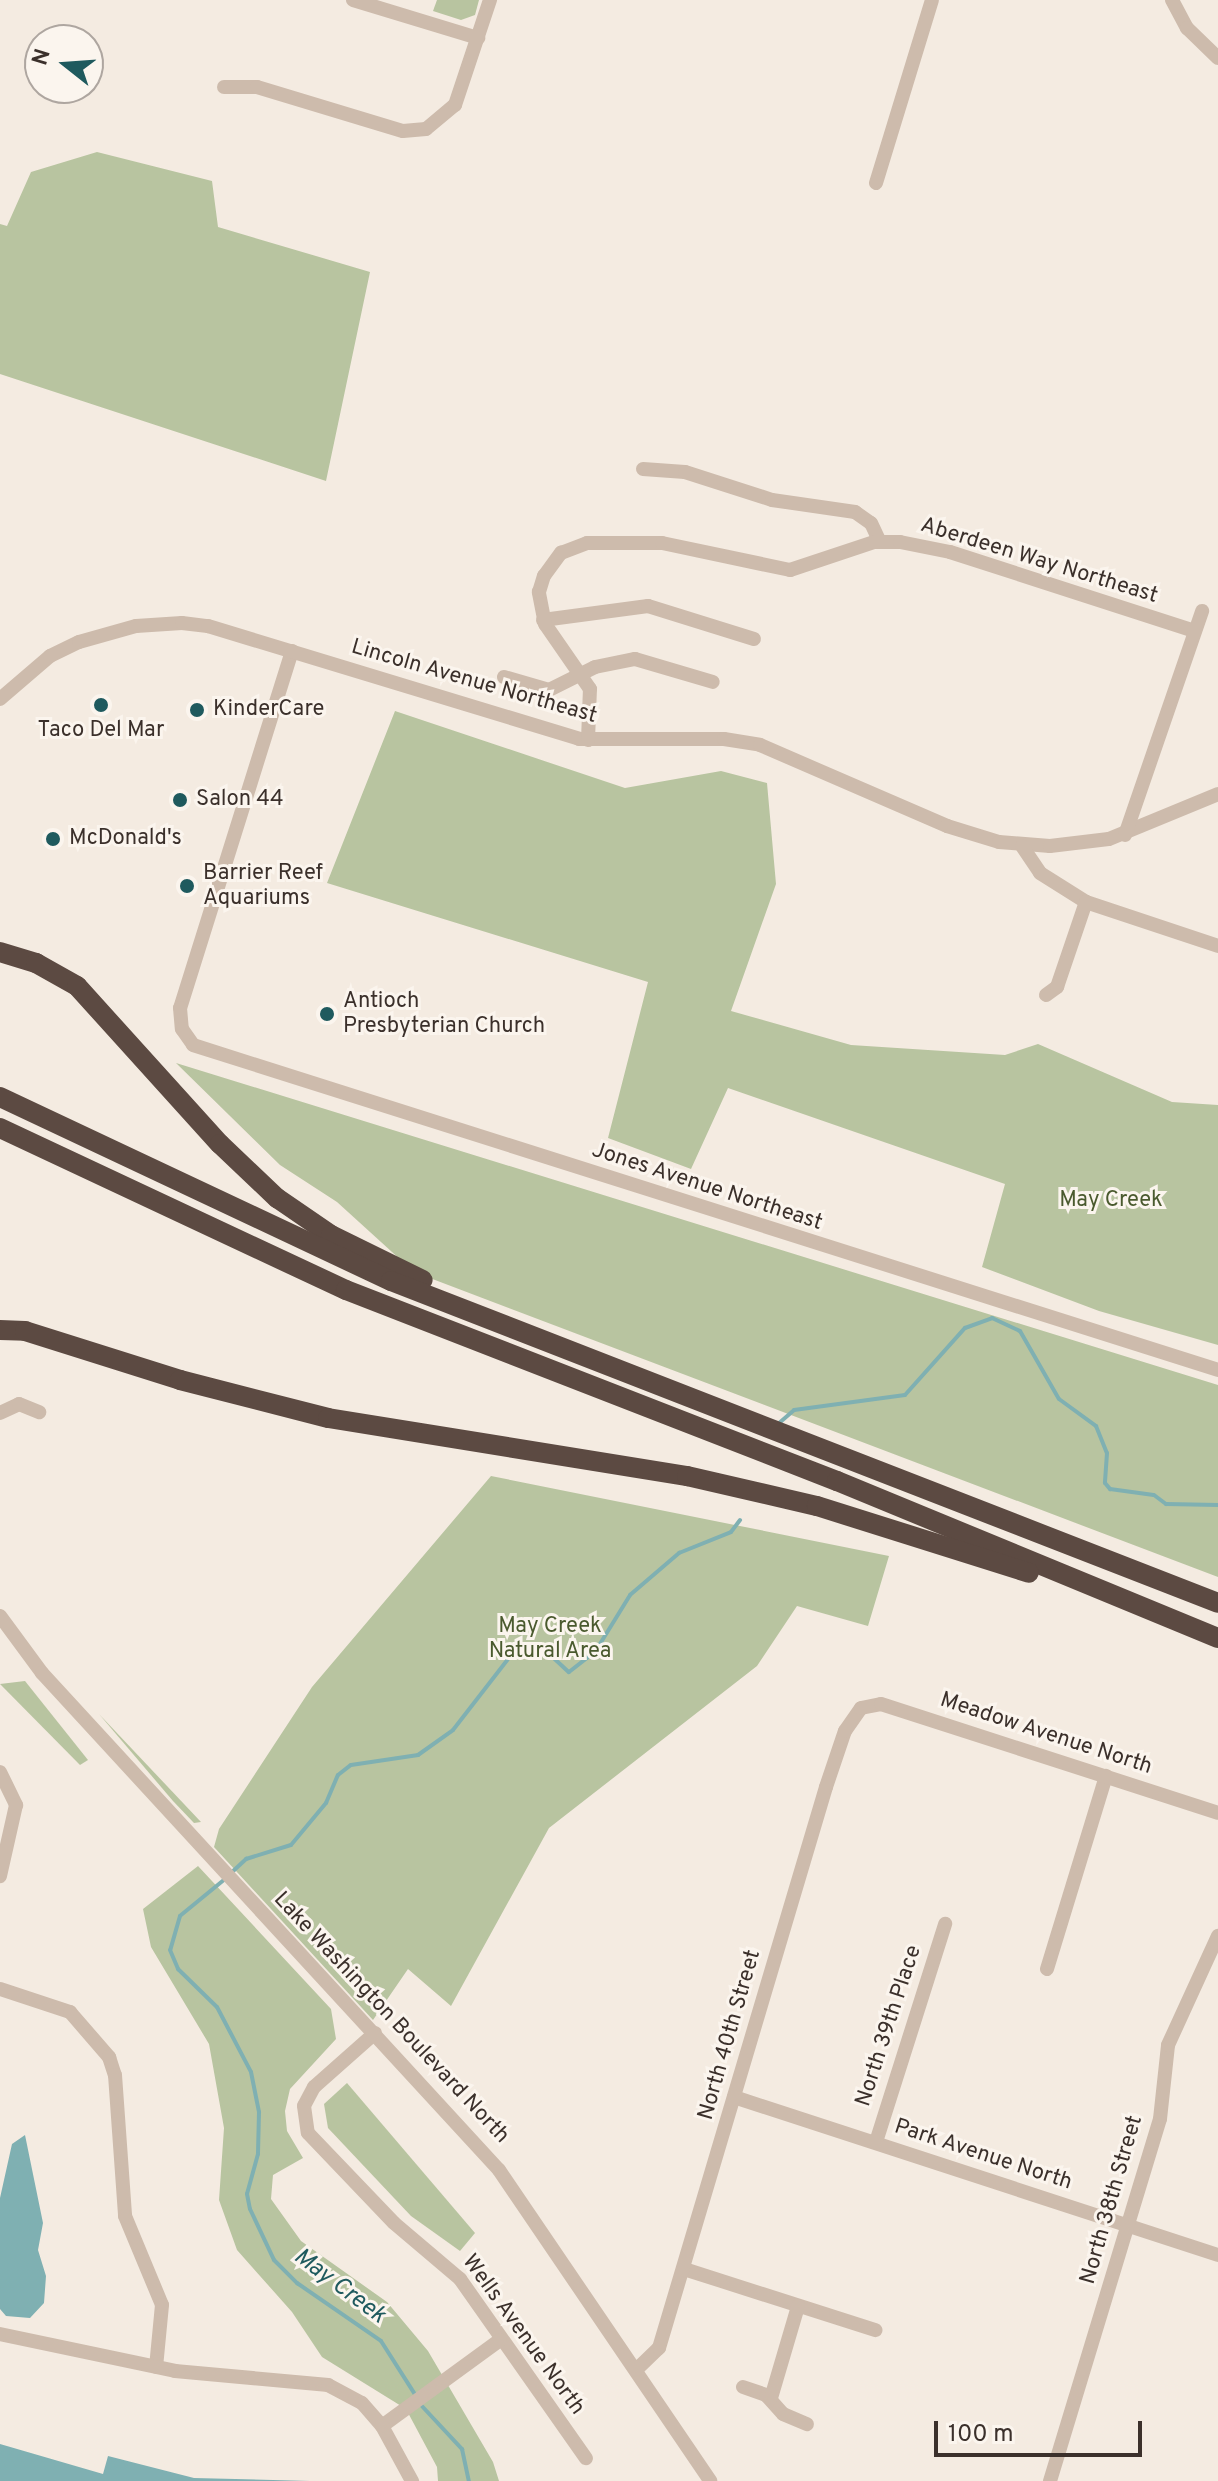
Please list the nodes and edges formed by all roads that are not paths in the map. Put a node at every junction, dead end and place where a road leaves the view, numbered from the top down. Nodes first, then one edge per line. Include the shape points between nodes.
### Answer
1 (353, 0) edge
2 (490, 0) edge
3 (932, 0) edge
4 (1172, 0) edge
5 (478, 38) junction
6 (1218, 58) edge
7 (224, 87) dead end
8 (876, 183) dead end
9 (643, 469) dead end
10 (880, 542) junction
11 (1202, 611) dead end
12 (543, 620) junction
13 (1195, 631) junction
14 (754, 639) dead end
15 (292, 651) junction
16 (582, 674) junction
17 (504, 677) dead end
18 (713, 682) dead end
19 (0, 699) edge
20 (588, 740) junction
21 (1218, 794) edge
22 (1125, 835) junction
23 (1022, 846) junction
24 (1086, 902) junction
25 (1218, 946) edge
26 (0, 952) edge
27 (1046, 995) dead end
28 (0, 1097) edge
29 (0, 1128) edge
30 (0, 1330) edge
31 (585, 1358) junction
32 (1218, 1370) edge
33 (39, 1412) dead end
34 (0, 1413) edge
35 (1128, 1601) junction
36 (1218, 1603) edge
37 (2, 1625) edge
38 (1218, 1638) edge
39 (861, 1708) joint
40 (0, 1772) edge
41 (1106, 1776) junction
42 (1218, 1813) edge
43 (0, 1876) edge
44 (945, 1924) dead end
45 (1218, 1936) edge
46 (1047, 1969) dead end
47 (0, 1989) edge
48 (375, 2033) junction
49 (734, 2097) junction
50 (876, 2142) junction
51 (1128, 2226) junction
52 (1218, 2255) edge
53 (684, 2269) junction
54 (798, 2306) junction
55 (875, 2330) dead end
56 (0, 2334) edge
57 (500, 2340) junction
58 (156, 2367) junction
59 (636, 2370) junction
60 (743, 2387) dead end
61 (771, 2398) junction
62 (807, 2424) dead end
63 (382, 2426) junction
64 (586, 2458) dead end
65 (412, 2481) edge
66 (710, 2481) edge
67 (1050, 2481) edge

1 - 5 street
2 - 5 street
3 - 8 street
4 - 6 street via 1179,16
5 - 7 street via 455,105 438,123 403,131 257,87
9 - 10 street via 685,472 772,500 855,512 871,523
10 - 12 street, Aberdeen Way Northeast via 790,570 662,543 569,547 544,576 539,592
10 - 13 street, Aberdeen Way Northeast via 950,552
11 - 13 street
12 - 14 street via 648,606
12 - 16 street
13 - 22 street
15 - 19 street, Lincoln Avenue Northeast via 208,626 159,623 105,632 50,656
15 - 20 street, Lincoln Avenue Northeast
15 - 32 street, Jones Avenue Northeast via 180,1008 187,1037 213,1054
16 - 17 street via 549,690
16 - 18 street via 635,659
16 - 20 street via 590,689
20 - 23 street, Lincoln Avenue Northeast via 724,739 760,745 970,835
21 - 22 street, Lincoln Avenue Northeast
22 - 23 street, Lincoln Avenue Northeast
23 - 24 street via 1040,873
24 - 25 street
24 - 27 street via 1057,987
26 - 31 highway via 36,963 77,986 220,1144 277,1198 373,1258
28 - 31 highway via 316,1249
29 - 35 highway via 346,1290
30 - 35 highway via 25,1331 180,1380 328,1418 687,1476 817,1506
31 - 36 highway
33 - 34 street via 19,1404
35 - 38 highway
37 - 48 street, Lake Washington Boulevard North
39 - 41 street, Meadow Avenue North via 881,1704
39 - 49 street, North 40th Street via 845,1731 826,1787
40 - 43 street via 16,1805
41 - 42 street, Meadow Avenue North
41 - 46 street
44 - 50 street, North 39th Place
45 - 51 street, North 38th Street via 1168,2045 1160,2119
47 - 58 street via 70,2012 109,2057 115,2075 125,2216 162,2305
48 - 57 street, Wells Avenue North via 314,2087 304,2106 305,2125 394,2223 450,2267
48 - 59 street, Lake Washington Boulevard North via 499,2170
49 - 50 street, Park Avenue North
49 - 53 street, North 40th Street
50 - 51 street, Park Avenue North
51 - 52 street, Park Avenue North
51 - 67 street, North 38th Street
53 - 54 street
53 - 59 street, North 40th Street via 659,2348
54 - 55 street
54 - 61 street
56 - 58 street
57 - 63 street
57 - 64 street, Wells Avenue North
58 - 63 street via 328,2385 362,2403
59 - 66 street, Lake Washington Boulevard North
60 - 61 street
61 - 62 street via 783,2414
63 - 65 street

